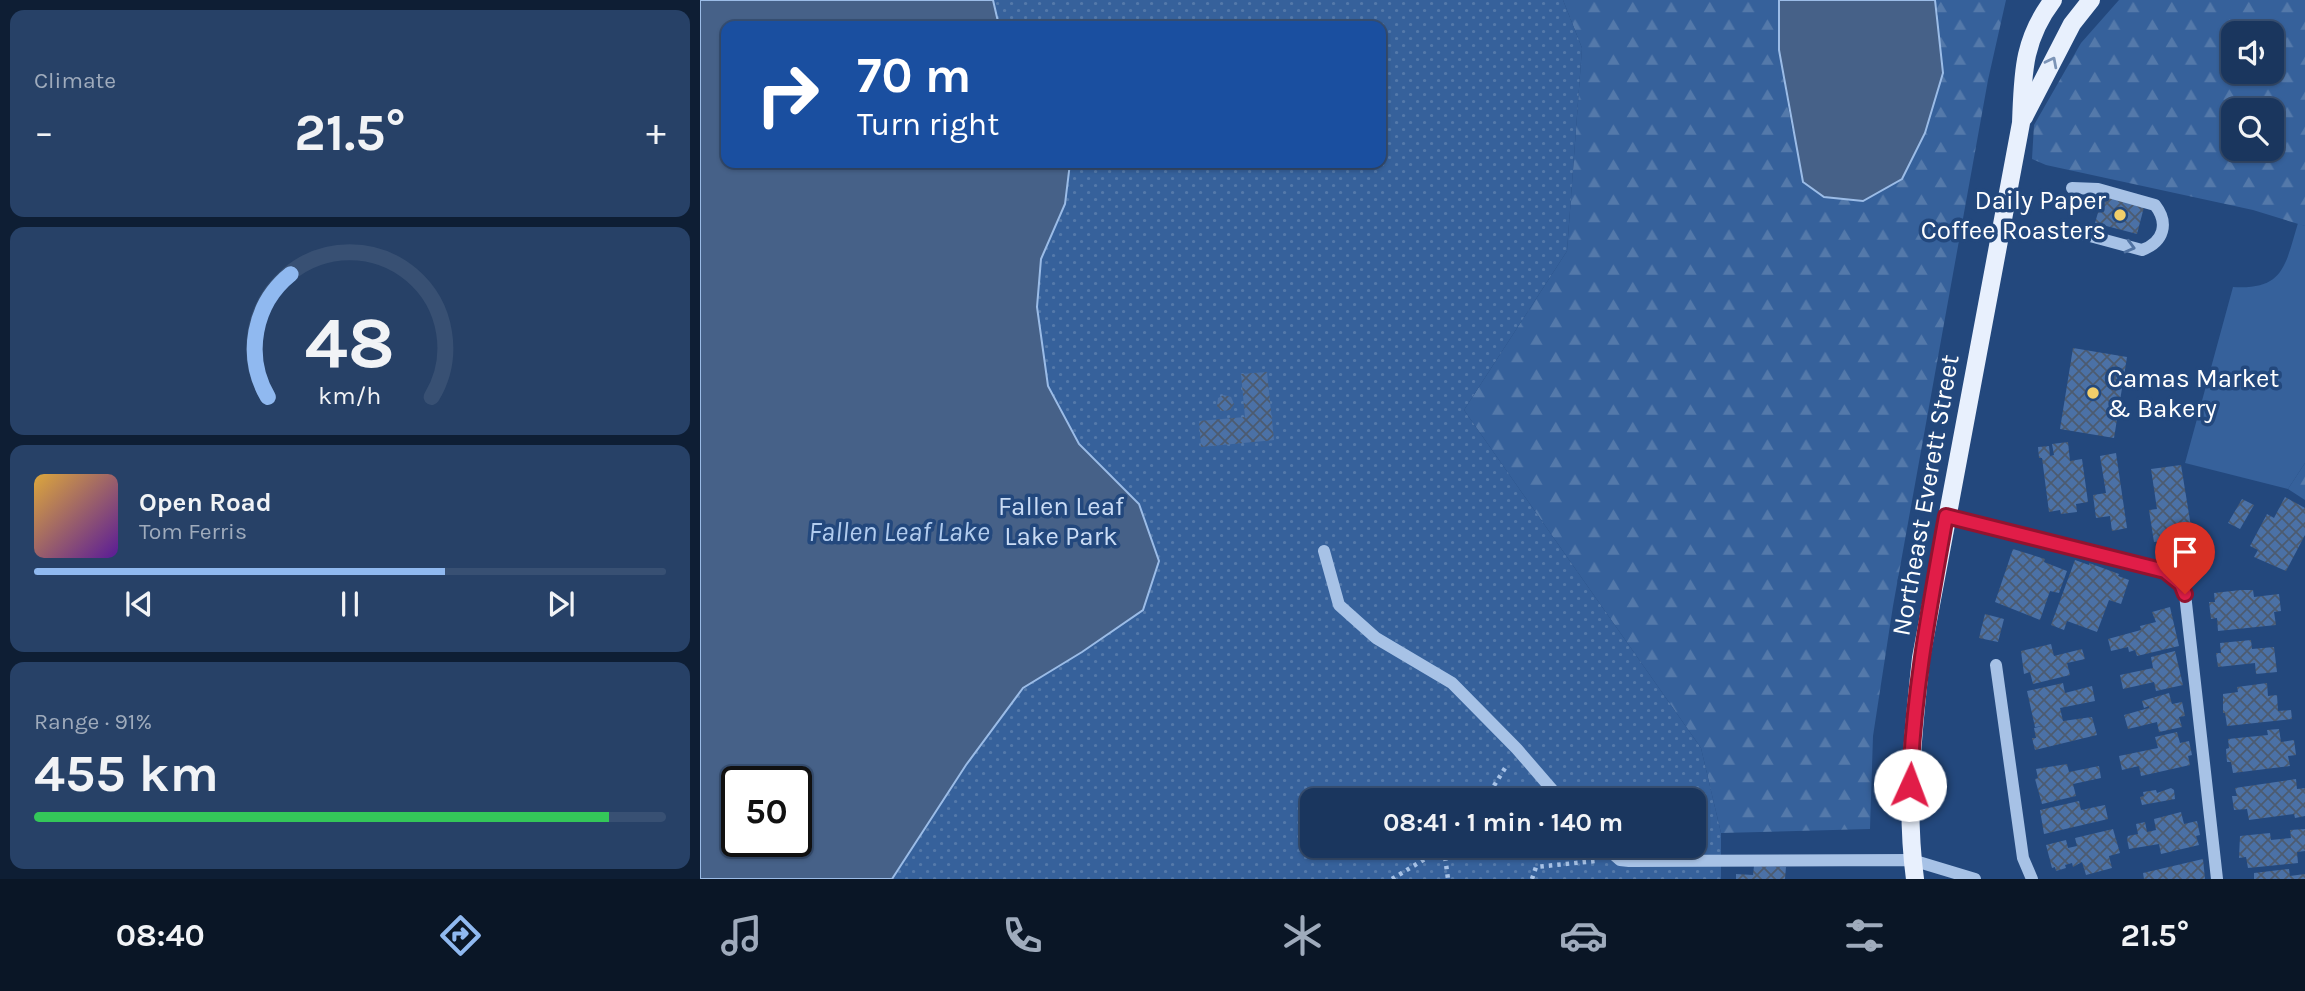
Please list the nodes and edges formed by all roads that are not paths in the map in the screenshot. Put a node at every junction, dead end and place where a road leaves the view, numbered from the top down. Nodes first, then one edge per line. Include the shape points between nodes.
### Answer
1 (2053, 0) edge
2 (2091, 0) edge
3 (2021, 123) junction
4 (2072, 188) dead end
5 (2064, 229) dead end
6 (1946, 516) junction
7 (1324, 551) dead end
8 (1996, 666) dead end
9 (1551, 788) edge
10 (1618, 858) edge
11 (1912, 860) junction
12 (1915, 879) edge
13 (1975, 879) edge
14 (2032, 879) edge
15 (2217, 879) edge

1 - 3 main road, Northeast Everett Street via 2040,16 2023,66
3 -> 2 main road, Northeast Everett Street via 2072,24
3 - 6 main road, Northeast Everett Street
5 -> 4 lane via 2143,250 2156,243 2164,229 2155,205
6 - 11 main road, Northeast Everett Street via 1921,658 1912,747
6 - 15 lane via 2165,571 2181,584
7 - 9 lane via 1339,605 1376,638 1452,684
8 - 14 lane via 2023,858
10 - 11 lane
11 - 12 main road, Northeast Everett Street
11 - 13 lane

